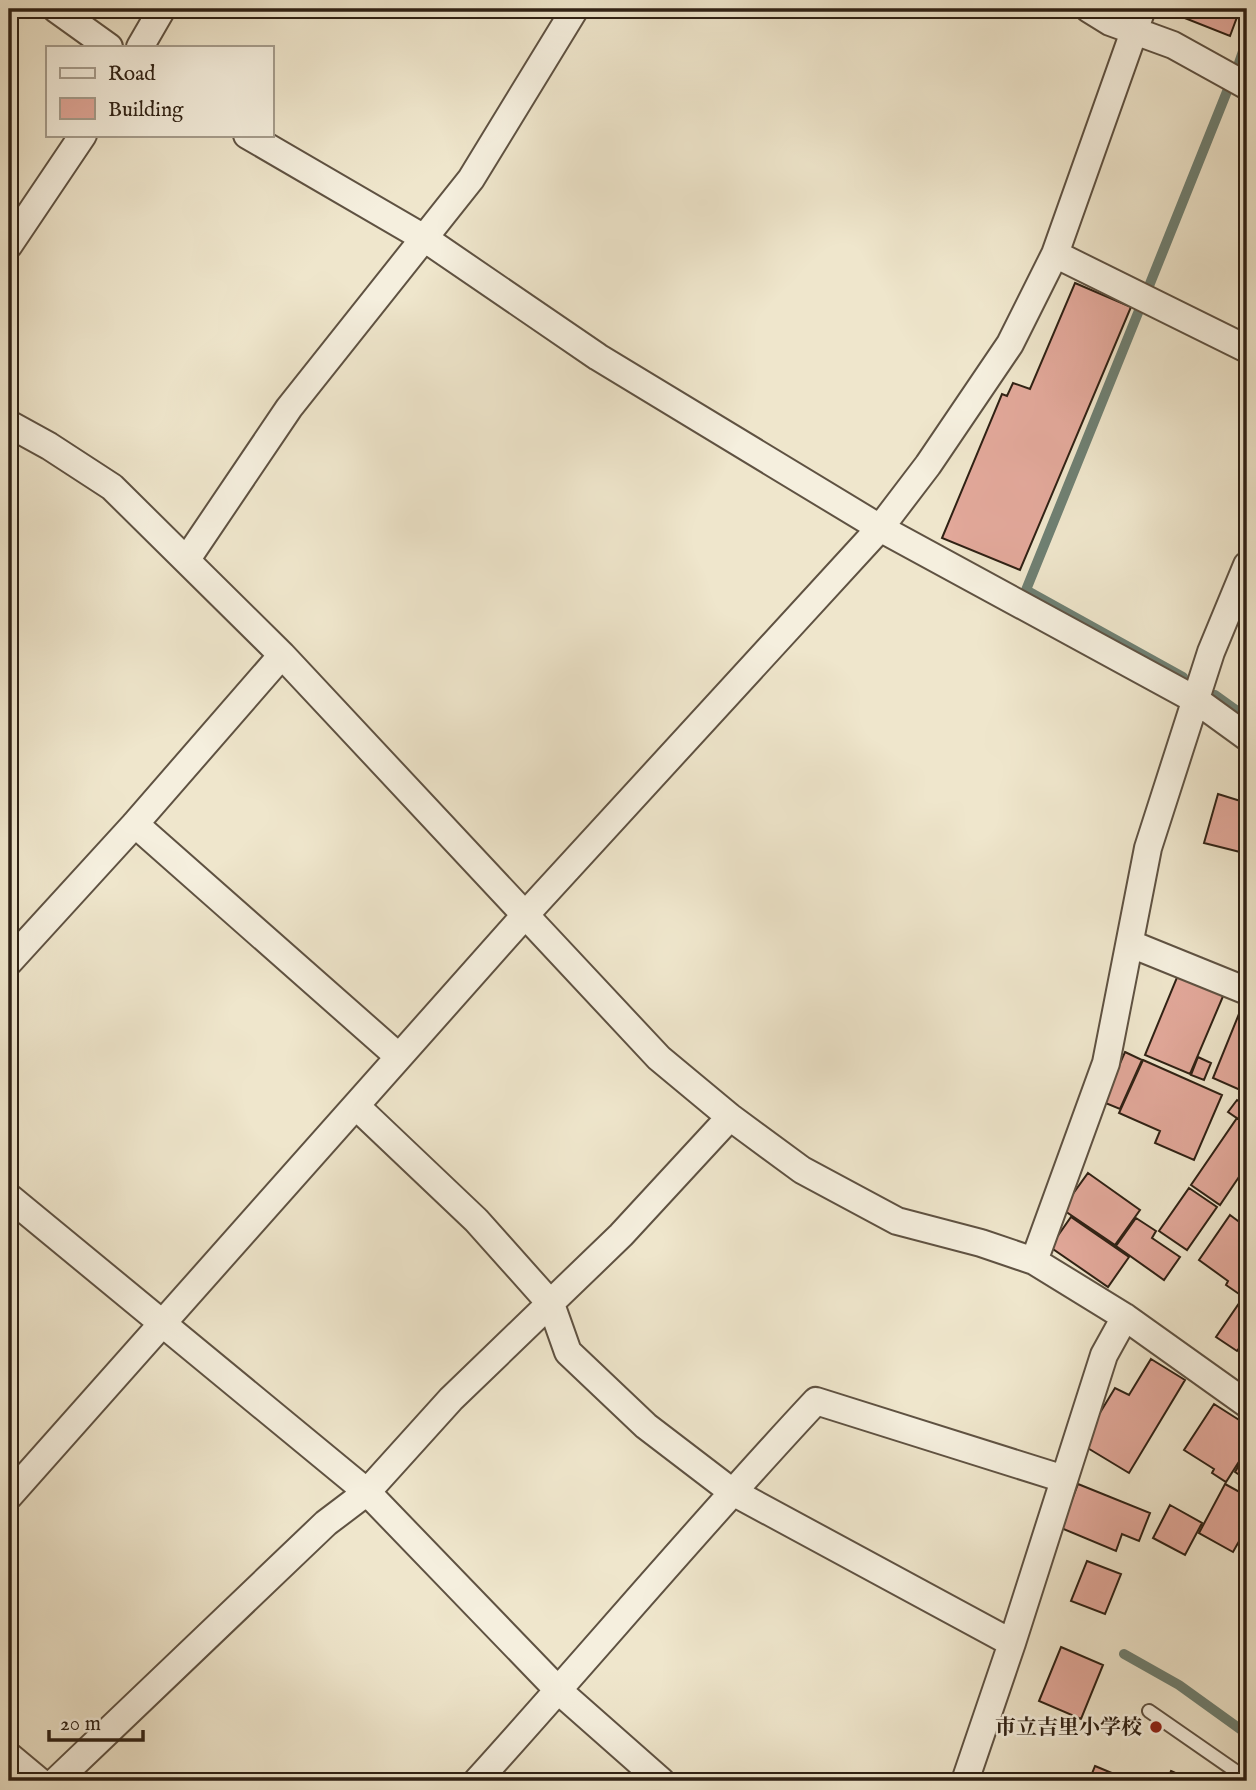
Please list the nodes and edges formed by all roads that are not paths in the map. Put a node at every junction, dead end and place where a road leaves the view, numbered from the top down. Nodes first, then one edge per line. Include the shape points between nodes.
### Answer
1 (56, 9) edge
2 (162, 9) edge
3 (575, 9) edge
4 (1089, 9) edge
5 (1138, 20) edge
6 (108, 46) edge
7 (141, 46) edge
8 (1247, 86) edge
9 (82, 136) edge
10 (249, 136) edge
11 (424, 238) junction
12 (9, 245) edge
13 (1055, 254) junction
14 (1247, 349) edge
15 (9, 424) edge
16 (880, 528) junction
17 (187, 559) junction
18 (1247, 565) edge
19 (282, 655) junction
20 (1196, 700) junction
21 (1247, 737) edge
22 (135, 824) junction
23 (526, 914) junction
24 (1131, 944) junction
25 (9, 962) edge
26 (1247, 991) edge
27 (399, 1057) junction
28 (356, 1106) junction
29 (730, 1117) junction
30 (9, 1198) edge
31 (1034, 1261) junction
32 (551, 1304) junction
33 (1125, 1317) junction
34 (161, 1324) junction
35 (1247, 1404) edge
36 (1064, 1479) junction
37 (731, 1491) junction
38 (367, 1492) junction
39 (9, 1496) edge
40 (1012, 1643) junction
41 (559, 1691) junction
42 (1150, 1711) dead end
43 (9, 1756) edge
44 (1247, 1779) edge
45 (39, 1781) edge
46 (56, 1781) edge
47 (477, 1781) edge
48 (661, 1781) edge
49 (965, 1781) edge

1 - 6 street
2 - 7 street
3 - 11 street via 471,178
4 - 5 street via 1110,22
5 - 8 street
5 - 13 street
9 - 12 street
10 - 11 street
11 - 16 street via 598,357
11 - 17 street via 289,408
13 - 14 street
13 - 16 street via 1010,344
15 - 17 street via 112,487
16 - 20 street
16 - 23 street
17 - 19 street
18 - 20 street
19 - 22 street
19 - 23 street
20 - 21 street
20 - 24 street via 1148,848
22 - 25 street
22 - 27 street
23 - 27 street
23 - 29 street via 659,1058
24 - 26 street
24 - 31 street via 1107,1063
27 - 28 street
28 - 32 street via 477,1220
28 - 34 street
29 - 31 street via 802,1170 897,1221
29 - 32 street
30 - 34 street
31 - 33 street
32 - 37 street via 568,1352 646,1426
32 - 38 street via 451,1399
33 - 35 street
33 - 36 street via 1104,1355
34 - 38 street
34 - 39 street
36 - 37 street via 816,1401
36 - 40 street
37 - 40 street
37 - 41 street
38 - 41 street
38 - 46 street via 326,1523
40 - 49 street
41 - 47 street
41 - 48 street
42 - 44 lane
43 - 45 street

